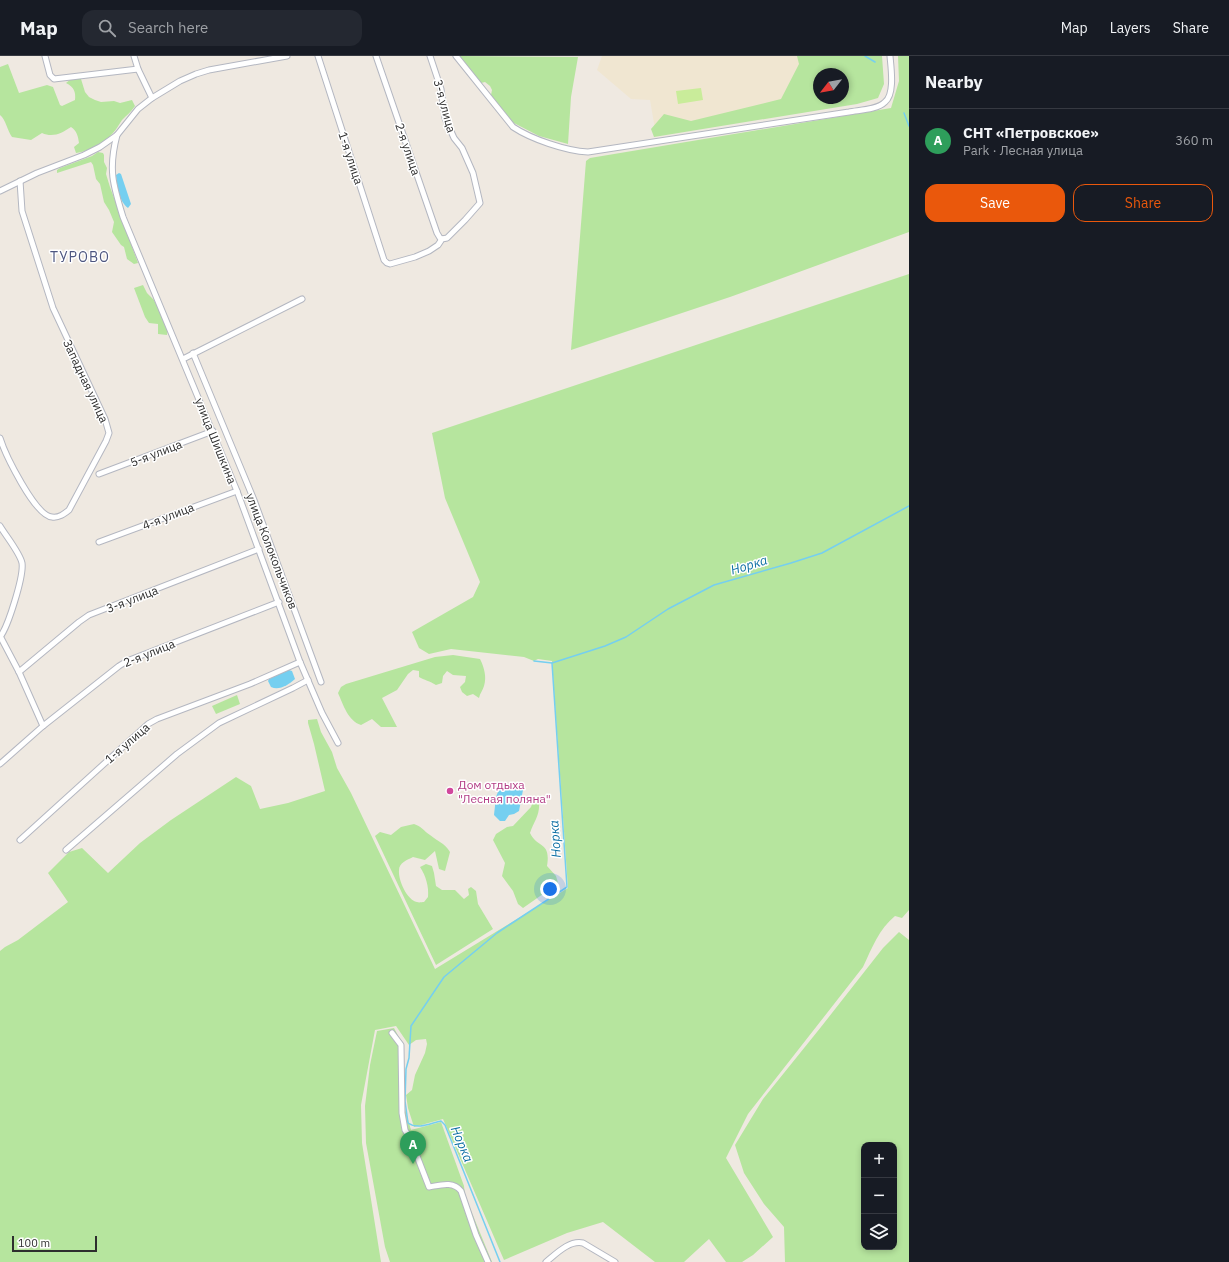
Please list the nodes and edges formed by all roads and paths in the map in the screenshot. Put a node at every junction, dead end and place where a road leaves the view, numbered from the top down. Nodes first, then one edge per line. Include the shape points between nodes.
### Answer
1 (45, 56) edge
2 (134, 56) edge
3 (287, 56) edge
4 (318, 56) edge
5 (376, 56) edge
6 (430, 56) edge
7 (456, 56) edge
8 (890, 56) edge
9 (138, 69) junction
10 (152, 98) junction
11 (117, 135) junction
12 (20, 181) junction
13 (0, 191) edge
14 (442, 239) junction
15 (302, 299) dead end
16 (193, 353) junction
17 (183, 359) junction
18 (213, 431) junction
19 (0, 438) edge
20 (99, 474) dead end
21 (237, 491) junction
22 (0, 526) edge
23 (99, 542) dead end
24 (259, 549) junction
25 (279, 602) junction
26 (0, 636) edge
27 (300, 662) junction
28 (19, 672) junction
29 (308, 680) junction
30 (321, 682) dead end
31 (42, 726) junction
32 (338, 743) dead end
33 (0, 764) edge
34 (20, 840) dead end
35 (66, 850) dead end
36 (392, 1033) dead end
37 (488, 1262) edge
38 (546, 1262) edge
39 (615, 1262) edge

1 - 9 street via 50,75 57,80
2 - 9 street
3 - 10 street via 209,70 180,82
4 - 14 street, 1-я улица via 386,263 415,257 429,251
5 - 14 street, 2-я улица via 437,233
6 - 14 street, 3-я улица via 441,89 445,118 473,173 480,199 478,207 447,238
7 - 8 street via 509,123 521,132 571,150 588,152 879,106 890,97
9 - 10 street
10 - 11 street via 138,109
11 - 12 street via 84,156 37,172
11 - 17 street, улица Шишкина via 113,150 112,184 129,232
12 - 13 street
12 - 19 street, Западная улица via 22,211 53,308 105,419 109,433 69,510 58,517 47,516 32,499 9,460
15 - 16 street
16 - 17 street
16 - 30 street, улица Колокольчиков via 254,500
17 - 18 street, улица Шишкина
18 - 20 street, 5-я улица
18 - 21 street, улица Шишкина
21 - 23 street, 4-я улица
21 - 24 street, улица Шишкина
22 - 26 street via 22,564 7,625
24 - 25 street, улица Шишкина
24 - 28 street, 3-я улица via 90,615 78,622
25 - 27 street, улица Шишкина
25 - 31 street, 2-я улица via 127,661
26 - 28 street
27 - 29 street, улица Шишкина
27 - 34 street, 1-я улица via 148,724
28 - 31 street
29 - 32 street, улица Шишкина
29 - 35 street via 209,729
31 - 33 street, 2-я улица
36 - 37 street via 401,1045 402,1113 405,1130 429,1187 452,1184 461,1191
38 - 39 street via 567,1246 578,1242

